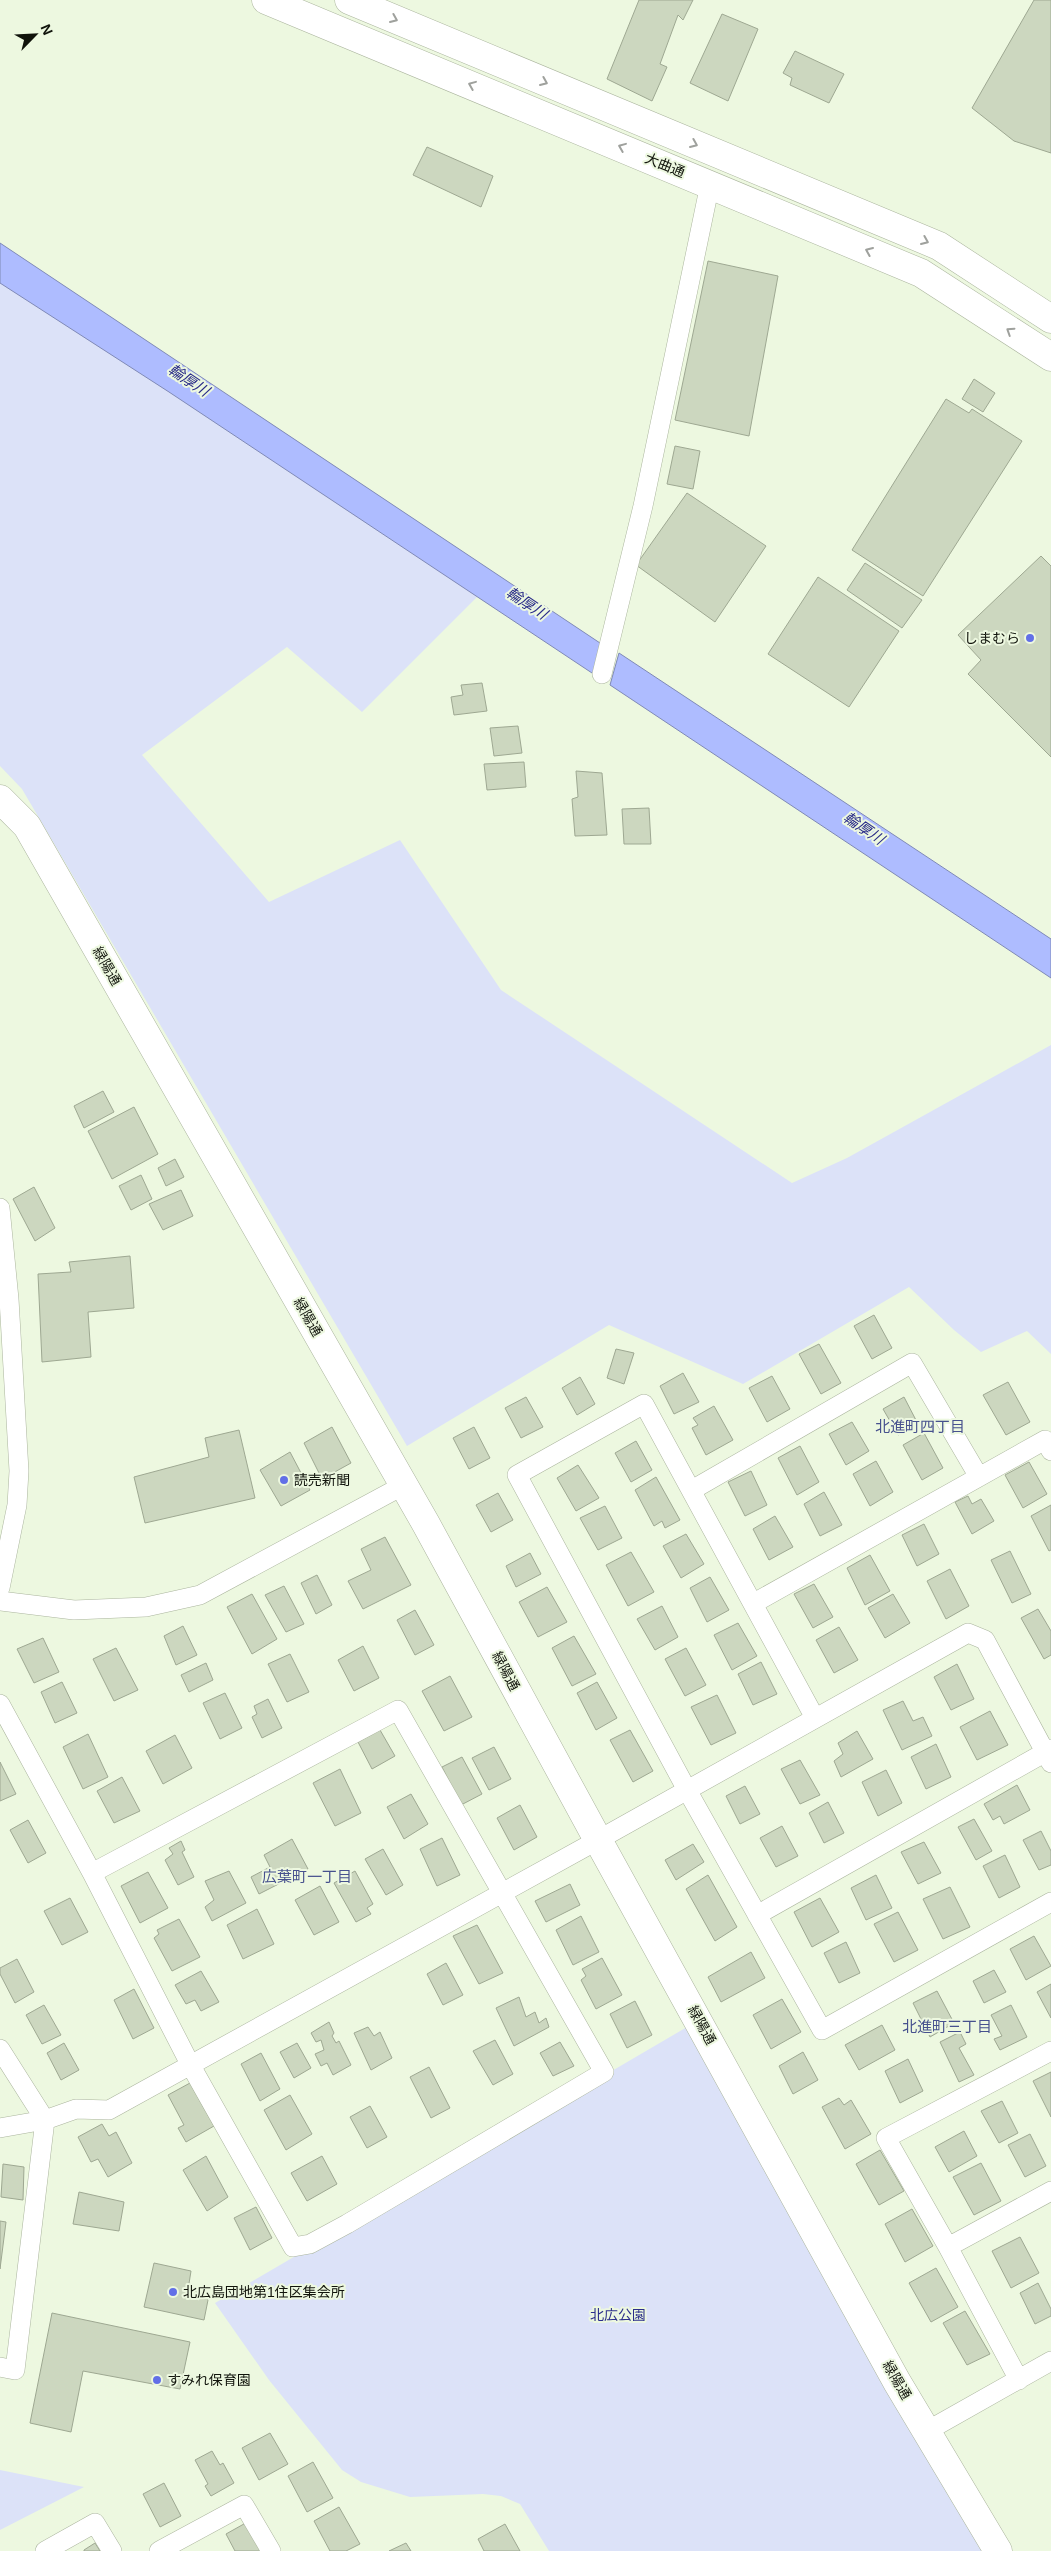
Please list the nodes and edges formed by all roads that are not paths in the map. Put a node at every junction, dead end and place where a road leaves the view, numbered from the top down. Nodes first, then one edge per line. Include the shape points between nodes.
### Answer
1 (266, 0) edge
2 (349, 0) edge
3 (710, 184) junction
4 (1051, 318) edge
5 (1051, 357) edge
6 (602, 674) dead end
7 (0, 800) edge
8 (0, 1208) edge
9 (1051, 1451) edge
10 (979, 1478) junction
11 (404, 1485) junction
12 (692, 1490) junction
13 (0, 1588) edge
14 (0, 1601) edge
15 (754, 1603) junction
16 (0, 1704) edge
17 (815, 1718) junction
18 (1049, 1755) edge
19 (687, 1790) junction
20 (598, 1840) junction
21 (92, 1873) junction
22 (501, 1892) junction
23 (1051, 1902) edge
24 (757, 1915) junction
25 (0, 2049) edge
26 (1051, 2050) edge
27 (191, 2066) junction
28 (45, 2120) junction
29 (0, 2128) edge
30 (1051, 2191) edge
31 (948, 2247) junction
32 (1051, 2361) edge
33 (0, 2367) edge
34 (1019, 2380) junction
35 (927, 2431) junction
36 (45, 2551) edge
37 (112, 2551) edge
38 (159, 2551) edge
39 (271, 2551) edge
40 (998, 2551) edge

3 -> 1 street, 大曲通
2 -> 4 street via 939,246
5 -> 3 street, 大曲通 via 921,273
3 - 6 street via 643,506
7 - 11 street, 緑陽通 via 27,826
8 - 13 street via 10,1307 19,1471 17,1505
9 - 10 street via 1045,1440
10 - 12 street via 912,1363
10 - 15 street
11 - 14 street via 200,1595 146,1607 74,1610
11 - 20 street, 緑陽通
12 - 15 street
12 - 19 street via 644,1404 517,1475
15 - 17 street
16 - 21 street
17 - 18 street via 968,1632 985,1640
17 - 19 street
18 - 24 street
19 - 20 street
19 - 24 street
20 - 22 street
20 - 35 street, 緑陽通
21 - 22 street via 398,1710
21 - 27 street
22 - 27 street
22 - 27 street via 604,2072 347,2224 310,2244 292,2247
23 - 24 street via 822,2030
25 - 28 street
26 - 31 street via 886,2138
27 - 28 street via 109,2110 76,2109
28 - 29 street
28 - 33 street via 15,2370
30 - 31 street
31 - 34 street
32 - 34 street
34 - 35 street
35 - 40 street, 緑陽通
36 - 37 street via 95,2523
38 - 39 street via 244,2505

